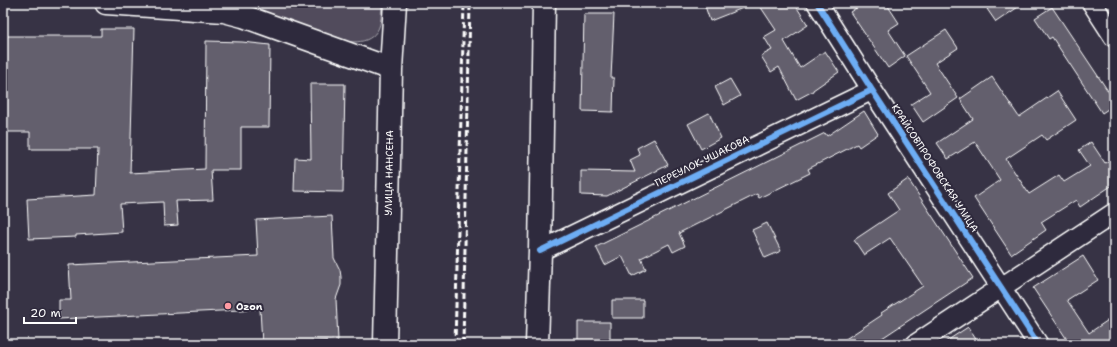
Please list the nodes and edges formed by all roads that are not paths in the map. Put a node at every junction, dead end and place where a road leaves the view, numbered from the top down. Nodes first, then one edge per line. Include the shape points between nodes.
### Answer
1 (106, 3) edge
2 (395, 3) edge
3 (544, 3) edge
4 (817, 3) edge
5 (1092, 3) edge
6 (1114, 37) edge
7 (391, 69) junction
8 (872, 90) junction
9 (1114, 213) edge
10 (540, 251) junction
11 (1002, 288) junction
12 (385, 344) edge
13 (537, 344) edge
14 (916, 344) edge
15 (1038, 344) edge

1 - 7 main road via 224,12 243,16
2 - 7 main road, УЛИЦА НАНСЕНА
3 - 10 main road
4 - 8 street, КРАЙСОВПРОФОВСКАЯ УЛИЦА
5 - 6 street
7 - 12 main road, УЛИЦА НАНСЕНА
8 - 10 street, ПЕРЕУЛОК УШАКОВА
8 - 11 street, КРАЙСОВПРОФОВСКАЯ УЛИЦА
9 - 11 street
10 - 13 main road
11 - 14 street
11 - 15 street, КРАЙСОВПРОФОВСКАЯ УЛИЦА

